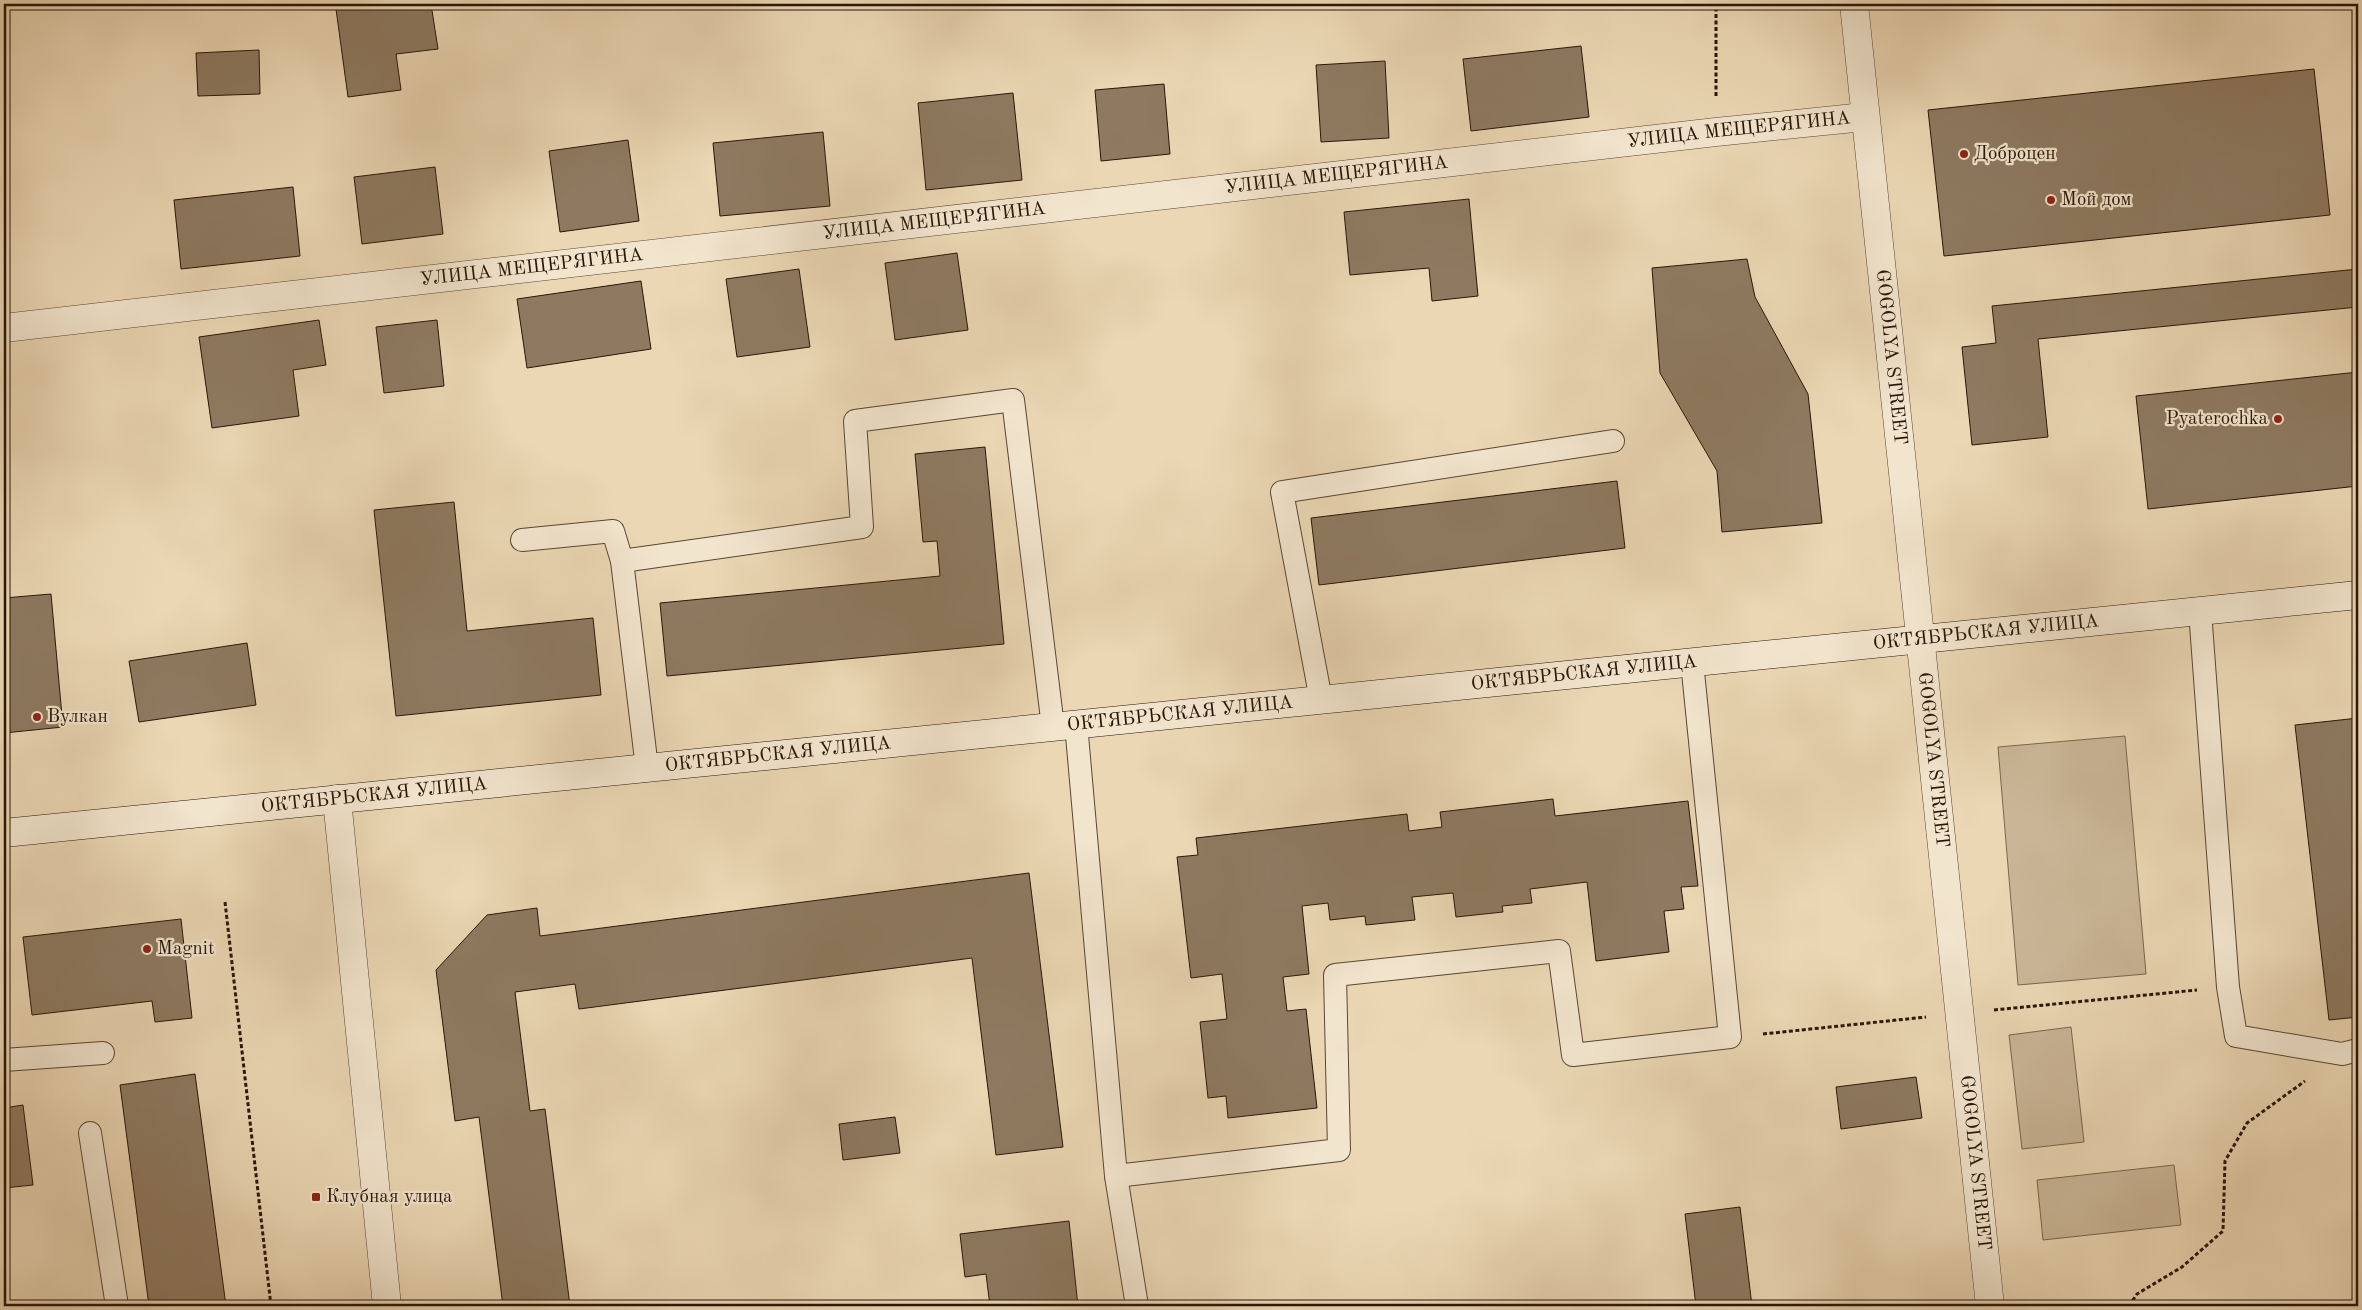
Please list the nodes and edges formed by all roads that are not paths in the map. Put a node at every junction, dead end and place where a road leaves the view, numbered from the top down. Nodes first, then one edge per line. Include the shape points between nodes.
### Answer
1 (1854, 4) edge
2 (1864, 117) junction
3 (4, 328) edge
4 (1613, 441) dead end
5 (522, 540) dead end
6 (622, 561) junction
7 (2358, 594) edge
8 (2200, 611) junction
9 (1920, 639) junction
10 (1692, 662) junction
11 (1321, 700) junction
12 (1064, 726) junction
13 (647, 768) junction
14 (337, 799) junction
15 (4, 833) edge
16 (2350, 1052) edge
17 (103, 1053) dead end
18 (4, 1060) edge
19 (90, 1133) dead end
20 (1116, 1176) junction
21 (116, 1306) edge
22 (387, 1306) edge
23 (1137, 1306) edge
24 (1990, 1306) edge

1 - 2 street, GOGOLYA STREET
2 - 3 street, УЛИЦА МЕЩЕРЯГИНА
2 - 9 street, GOGOLYA STREET
4 - 11 lane via 1282,492
5 - 6 lane via 613,532
6 - 12 lane via 862,527 855,421 1013,400
6 - 13 lane
7 - 8 street, ОКТЯБРЬСКАЯ УЛИЦА
8 - 9 street, ОКТЯБРЬСКАЯ УЛИЦА
8 - 16 lane via 2228,987 2236,1036
9 - 10 street, ОКТЯБРЬСКАЯ УЛИЦА
9 - 24 street, GOGOLYA STREET
10 - 11 street, ОКТЯБРЬСКАЯ УЛИЦА
10 - 20 lane via 1730,1037 1573,1055 1559,951 1335,975 1338,1150
11 - 12 street, ОКТЯБРЬСКАЯ УЛИЦА
12 - 13 street, ОКТЯБРЬСКАЯ УЛИЦА
12 - 20 lane
13 - 14 street, ОКТЯБРЬСКАЯ УЛИЦА
14 - 15 street, ОКТЯБРЬСКАЯ УЛИЦА
14 - 22 street
17 - 18 lane
19 - 21 lane
20 - 23 lane

